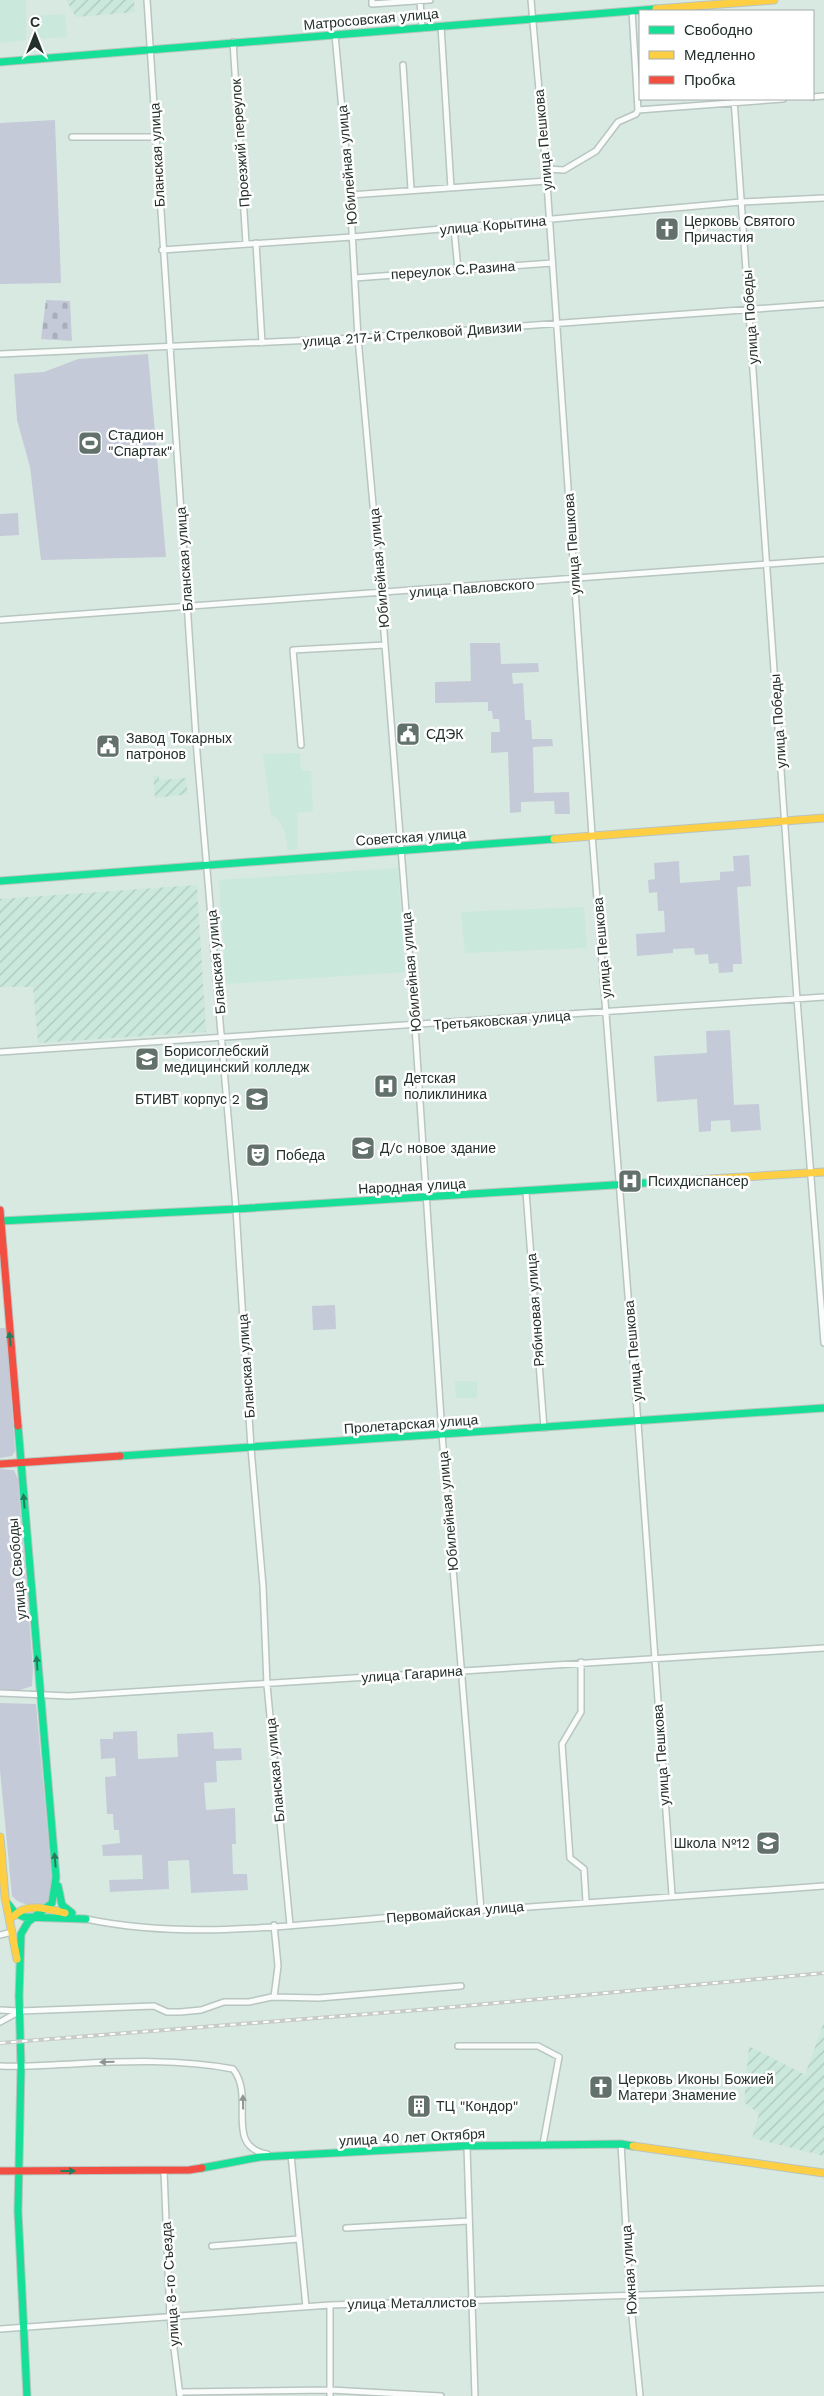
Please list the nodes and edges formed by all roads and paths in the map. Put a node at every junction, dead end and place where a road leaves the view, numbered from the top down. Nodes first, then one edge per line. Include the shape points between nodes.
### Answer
1 (147, 0) edge
2 (372, 0) edge
3 (430, 0) edge
4 (531, 0) edge
5 (774, 0) edge
6 (420, 1) edge
7 (730, 2) edge
8 (639, 10) edge
9 (643, 10) edge
10 (632, 11) junction
11 (532, 20) junction
12 (441, 26) junction
13 (422, 28) junction
14 (335, 35) junction
15 (233, 42) junction
16 (151, 48) junction
17 (0, 62) edge
18 (403, 65) dead end
19 (734, 100) edge
20 (638, 110) junction
21 (72, 137) dead end
22 (156, 137) junction
23 (546, 169) junction
24 (547, 181) junction
25 (451, 188) junction
26 (411, 190) junction
27 (350, 195) junction
28 (824, 198) edge
29 (741, 202) junction
30 (549, 220) junction
31 (454, 228) junction
32 (352, 236) junction
33 (246, 243) junction
34 (256, 243) junction
35 (162, 250) junction
36 (552, 263) junction
37 (458, 270) junction
38 (355, 278) junction
39 (824, 304) edge
40 (749, 309) junction
41 (556, 324) junction
42 (358, 338) junction
43 (262, 343) junction
44 (169, 346) junction
45 (0, 354) edge
46 (824, 560) edge
47 (766, 565) junction
48 (575, 580) junction
49 (381, 594) junction
50 (188, 608) junction
51 (0, 620) edge
52 (385, 646) junction
53 (301, 745) dead end
54 (824, 818) edge
55 (785, 821) junction
56 (592, 836) junction
57 (401, 850) junction
58 (208, 865) junction
59 (0, 881) edge
60 (824, 997) edge
61 (797, 999) junction
62 (607, 1012) junction
63 (415, 1026) junction
64 (223, 1038) junction
65 (0, 1052) edge
66 (824, 1172) edge
67 (812, 1173) junction
68 (619, 1186) junction
69 (526, 1192) junction
70 (427, 1197) junction
71 (236, 1209) junction
72 (0, 1210) edge
73 (1, 1221) edge
74 (824, 1343) edge
75 (824, 1408) edge
76 (638, 1422) junction
77 (544, 1428) junction
78 (442, 1434) junction
79 (251, 1448) junction
80 (21, 1462) junction
81 (0, 1464) edge
82 (824, 1648) edge
83 (654, 1658) junction
84 (581, 1662) junction
85 (462, 1670) junction
86 (267, 1685) junction
87 (0, 1693) edge
88 (40, 1695) junction
89 (0, 1837) edge
90 (56, 1877) junction
91 (824, 1886) edge
92 (672, 1895) junction
93 (5, 1897) junction
94 (586, 1901) junction
95 (45, 1909) junction
96 (481, 1910) junction
97 (16, 1913) junction
98 (75, 1915) junction
99 (34, 1916) junction
100 (86, 1919) junction
101 (11, 1923) junction
102 (274, 1925) junction
103 (290, 1925) junction
104 (12, 1932) junction
105 (0, 1935) edge
106 (461, 1986) dead end
107 (274, 1997) junction
108 (19, 1998) junction
109 (0, 2010) edge
110 (20, 2011) junction
111 (0, 2022) edge
112 (458, 2046) dead end
113 (0, 2066) edge
114 (21, 2067) junction
115 (543, 2144) junction
116 (621, 2144) junction
117 (467, 2147) junction
118 (250, 2149) junction
119 (291, 2155) junction
120 (275, 2156) junction
121 (241, 2161) junction
122 (0, 2171) edge
123 (19, 2171) junction
124 (164, 2171) junction
125 (824, 2173) edge
126 (469, 2221) junction
127 (346, 2228) dead end
128 (299, 2239) junction
129 (212, 2246) dead end
130 (824, 2289) edge
131 (630, 2296) junction
132 (471, 2302) junction
133 (330, 2305) junction
134 (306, 2307) junction
135 (170, 2318) junction
136 (24, 2328) junction
137 (0, 2329) edge
138 (330, 2393) edge
139 (180, 2394) edge
140 (27, 2396) edge
141 (441, 2396) edge
142 (475, 2396) edge
143 (640, 2396) edge

1 - 16 street, Бланская улица
2 - 6 street via 372,4
3 - 6 street
4 - 11 street, улица Пешкова
5 - 7 main road, Матросовская улица
6 - 13 street
7 - 9 main road, Матросовская улица
8 - 10 main road, Матросовская улица
10 - 11 main road, Матросовская улица
10 - 20 street
11 - 12 main road, Матросовская улица
11 - 23 street, улица Пешкова
12 - 13 main road, Матросовская улица
12 - 25 street
13 - 14 main road, Матросовская улица
14 - 15 main road, Матросовская улица
14 - 27 street, Юбилейная улица
15 - 16 main road, Матросовская улица
15 - 33 street, Проезжий переулок
16 - 17 main road, Матросовская улица
16 - 22 street, Бланская улица
18 - 26 street
19 - 20 street
19 - 29 street, улица Победы
20 - 23 street via 618,122 596,151 564,170
21 - 22 street
22 - 35 street, Бланская улица
23 - 24 street, улица Пешкова
24 - 25 street
24 - 30 street, улица Пешкова
25 - 26 street
26 - 27 street
27 - 32 street, Юбилейная улица
28 - 29 street, улица Корытина
29 - 30 street, улица Корытина
29 - 40 street, улица Победы
30 - 31 street, улица Корытина
30 - 36 street, улица Пешкова
31 - 32 street, улица Корытина
31 - 37 street
32 - 34 street, улица Корытина
32 - 38 street, Юбилейная улица
33 - 34 street, улица Корытина
33 - 35 street, улица Корытина
34 - 43 street
35 - 44 street, Бланская улица
36 - 37 street, переулок С.Разина
36 - 41 street, улица Пешкова
37 - 38 street, переулок С.Разина
38 - 42 street, Юбилейная улица
39 - 40 street, улица 217-й Стрелковой Дивизии
40 - 41 street, улица 217-й Стрелковой Дивизии
40 - 47 street, улица Победы
41 - 42 street, улица 217-й Стрелковой Дивизии
41 - 48 street, улица Пешкова
42 - 43 street, улица 217-й Стрелковой Дивизии
42 - 49 street, Юбилейная улица
43 - 44 street, улица 217-й Стрелковой Дивизии
44 - 45 street, улица 217-й Стрелковой Дивизии
44 - 50 street, Бланская улица
46 - 47 street, улица Павловского
47 - 48 street, улица Павловского
47 - 55 street, улица Победы
48 - 49 street, улица Павловского
48 - 56 street, улица Пешкова
49 - 50 street, улица Павловского
49 - 52 street, Юбилейная улица
50 - 51 street, улица Павловского
50 - 58 street, Бланская улица
52 - 53 street via 293,650
52 - 57 street, Юбилейная улица
54 - 55 main road, Советская улица
55 - 56 main road, Советская улица
55 - 61 street, улица Победы
56 - 57 main road, Советская улица
56 - 62 street, улица Пешкова
57 - 58 main road, Советская улица
57 - 63 street, Юбилейная улица
58 - 59 main road, Советская улица
58 - 64 street, Бланская улица
60 - 61 street, Третьяковская улица
61 - 62 street, Третьяковская улица
61 - 67 street, улица Победы
62 - 63 street, Третьяковская улица
62 - 68 street, улица Пешкова
63 - 64 street, Третьяковская улица
63 - 70 street, Юбилейная улица
64 - 65 street, Третьяковская улица
64 - 71 street, Бланская улица
66 - 67 main road, Народная улица
67 - 68 main road, Народная улица
67 - 74 street, улица Победы
68 - 69 main road, Народная улица
68 - 76 street, улица Пешкова
69 - 70 main road, Народная улица
69 - 77 street, Рябиновая улица
70 - 71 main road, Народная улица
70 - 78 street, Юбилейная улица
71 - 73 main road, Народная улица
71 - 79 street, Бланская улица
72 - 73 main road, улица Свободы
80 -> 73 main road, улица Свободы
75 - 76 main road, Пролетарская улица
76 - 77 main road, Пролетарская улица
76 - 83 street, улица Пешкова
77 - 78 main road, Пролетарская улица
78 - 79 main road, Пролетарская улица
78 - 85 street, Юбилейная улица
79 - 80 main road, Пролетарская улица
79 - 86 street, Бланская улица via 263,1586
80 - 81 main road, Пролетарская улица
88 -> 80 main road, улица Свободы
82 - 83 street, улица Гагарина
83 - 84 street, улица Гагарина
83 - 92 street, улица Пешкова
84 - 85 street, улица Гагарина
84 - 94 street via 581,1712 562,1744 570,1858 584,1869
85 - 86 street, улица Гагарина
85 - 96 street, Юбилейная улица
86 - 88 street, улица Гагарина
86 - 103 street, Бланская улица
87 - 88 street, улица Гагарина
90 -> 88 main road, улица Свободы
89 - 93 main road
90 - 95 main road, улица Свободы via 55,1896
90 - 98 main road via 62,1905
91 - 92 street, Первомайская улица
92 - 94 street, Первомайская улица
93 - 97 main road
93 - 101 main road
94 - 96 street, Первомайская улица
95 - 97 main road via 22,1909
95 - 98 main road
95 - 99 main road
96 - 103 street, Первомайская улица
97 - 99 main road via 24,1917
97 - 101 main road
98 - 100 main road
99 - 100 main road
99 - 108 main road via 21,1934
100 - 102 street, Первомайская улица via 176,1930
101 - 104 main road
102 - 103 street, Первомайская улица
102 - 107 street via 278,1966
104 - 105 street
104 - 108 main road via 19,1968
106 - 107 street via 318,1998
107 - 110 street via 224,2002 201,2010 180,2012 167,2012 154,2006
108 - 110 main road
109 - 110 street
110 - 111 street
110 - 114 main road
112 - 115 street via 538,2046 559,2057
113 - 114 street
118 -> 114 street via 243,2138 242,2086 233,2069 173,2062
114 - 123 main road
115 - 116 main road, улица 40 лет Октября
115 - 117 main road, улица 40 лет Октября
116 - 125 main road, улица 40 лет Октября
116 - 131 street, Южная улица
117 - 119 main road, улица 40 лет Октября
117 - 126 street
118 - 120 street
118 - 121 street
119 - 120 main road, улица 40 лет Октября
119 - 128 street
120 - 121 main road, улица 40 лет Октября
121 - 124 main road, улица 40 лет Октября
122 - 123 main road, улица 40 лет Октября
123 -> 124 main road, улица 40 лет Октября
123 - 136 main road
124 - 135 street, улица 8-го Съезда
126 - 127 street
126 - 132 street
128 - 129 street
128 - 134 street
130 - 131 street, улица Металлистов
131 - 132 street, улица Металлистов
131 - 143 street, Южная улица
132 - 133 street, улица Металлистов
132 - 142 street
133 - 134 street, улица Металлистов
133 - 138 street
134 - 135 street, улица Металлистов
135 - 136 street, улица Металлистов
135 - 139 street, улица 8-го Съезда
136 - 137 street, улица Металлистов
136 - 140 main road
138 - 139 street
138 - 141 street

